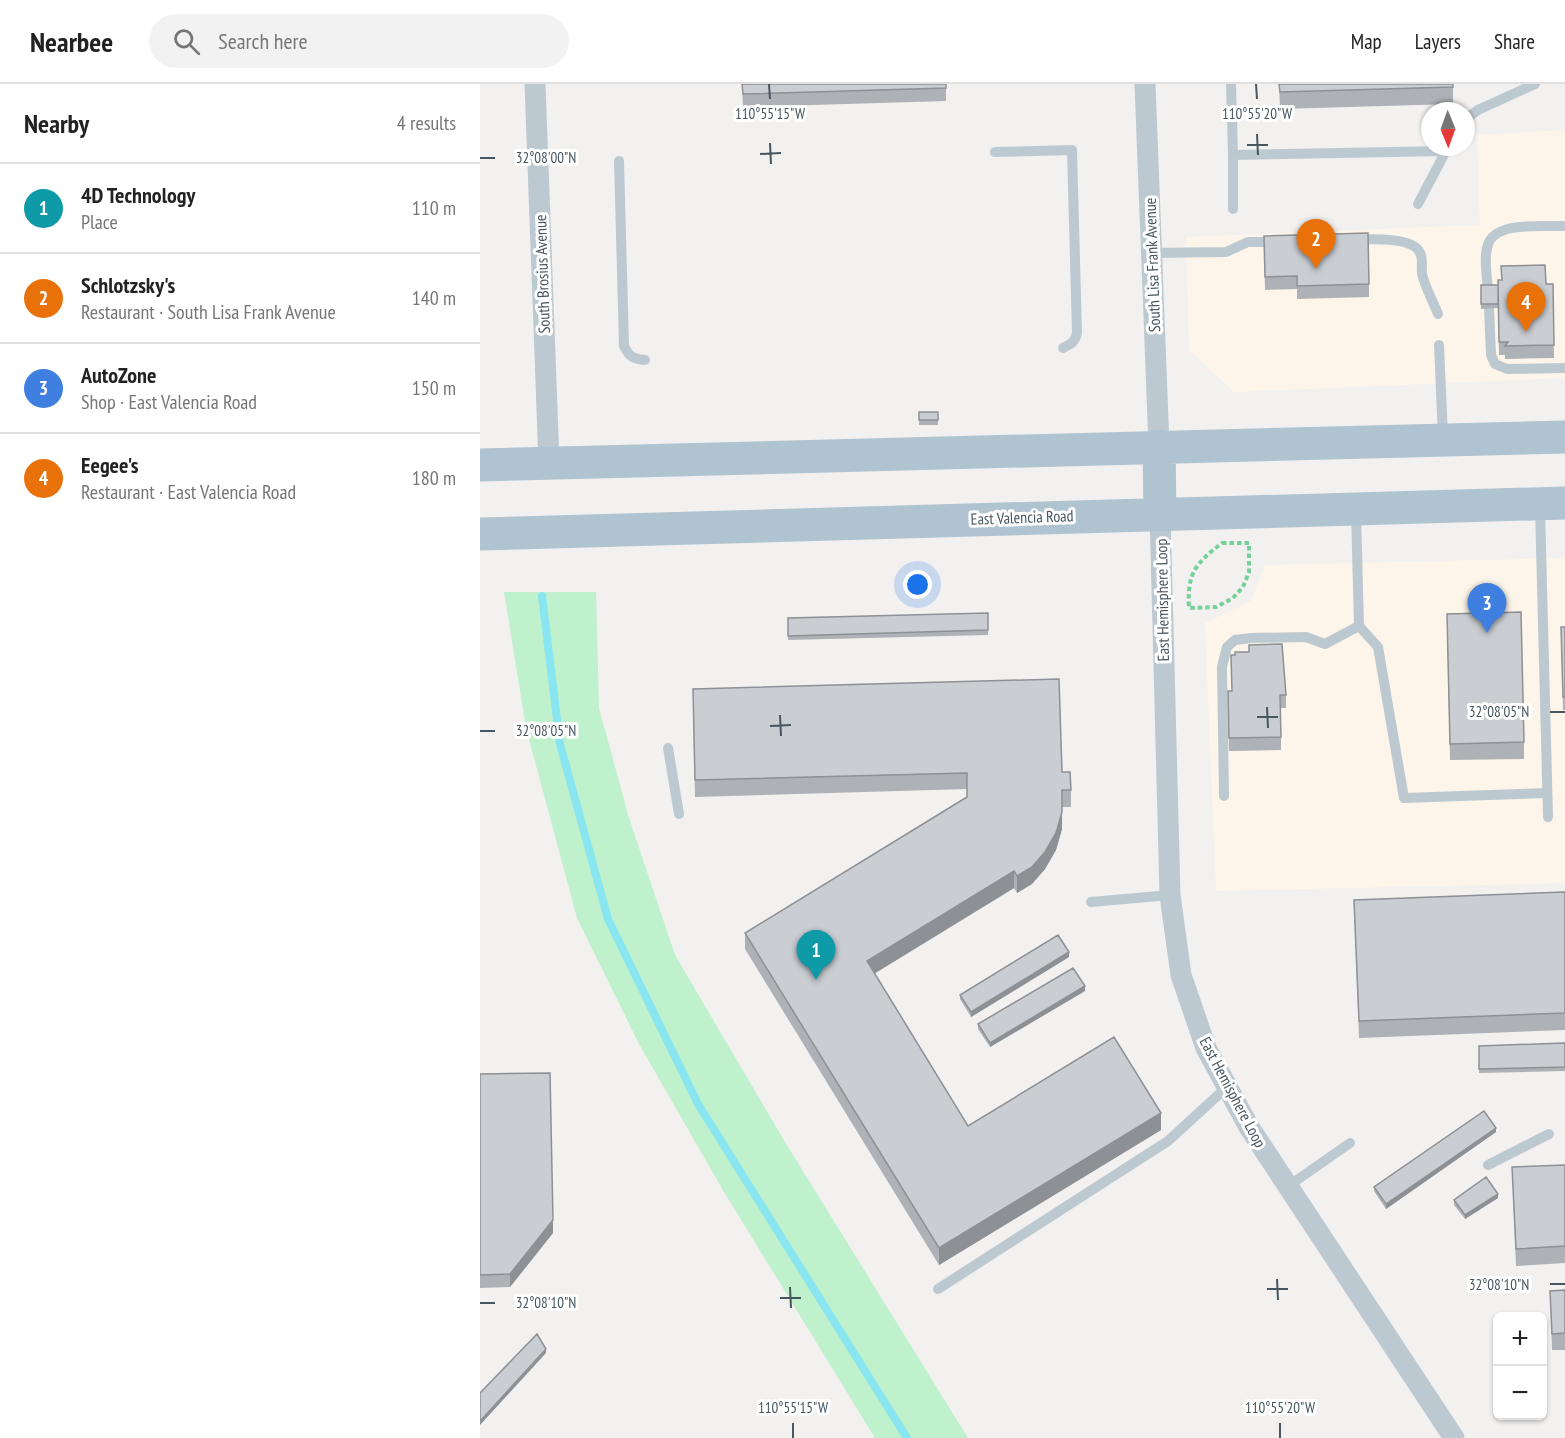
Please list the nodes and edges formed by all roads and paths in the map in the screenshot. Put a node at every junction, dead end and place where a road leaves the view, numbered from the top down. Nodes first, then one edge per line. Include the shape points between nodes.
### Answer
1 (535, 84) edge
2 (1145, 84) edge
3 (1231, 84) edge
4 (1535, 84) edge
5 (1475, 112) edge
6 (1421, 150) edge
7 (995, 152) dead end
8 (1233, 155) junction
9 (1443, 156) edge
10 (618, 161) dead end
11 (1418, 204) dead end
12 (1233, 209) dead end
13 (1565, 226) edge
14 (1347, 240) edge
15 (1292, 241) edge
16 (1151, 253) junction
17 (1488, 290) edge
18 (1489, 308) edge
19 (1438, 314) dead end
20 (1439, 345) dead end
21 (1062, 348) dead end
22 (645, 360) dead end
23 (1565, 368) edge
24 (1565, 437) edge
25 (1443, 440) junction
26 (1159, 447) junction
27 (549, 463) junction
28 (480, 465) edge
29 (1552, 503) edge
30 (1356, 508) junction
31 (1160, 513) junction
32 (480, 534) edge
33 (1222, 543) joint
34 (1359, 626) junction
35 (668, 748) dead end
36 (1547, 793) junction
37 (1224, 796) dead end
38 (679, 814) dead end
39 (1548, 817) dead end
40 (1170, 896) junction
41 (1091, 902) dead end
42 (1227, 1087) junction
43 (1549, 1134) dead end
44 (1350, 1143) dead end
45 (1488, 1165) dead end
46 (1287, 1187) junction
47 (938, 1289) dead end
48 (1454, 1438) edge

1 - 27 street, South Brosius Avenue
2 - 16 street, South Lisa Frank Avenue
3 - 8 lane
4 - 5 lane
6 - 8 lane
7 - 21 lane via 1072,150 1077,333 1071,345
8 - 12 lane
9 - 11 lane
10 - 22 lane via 624,346 627,354
13 - 17 lane via 1500,230 1488,243
14 - 19 lane via 1380,239 1417,248 1422,258 1422,274
15 - 16 lane via 1248,242 1226,252
16 - 26 street, South Lisa Frank Avenue
18 - 23 lane via 1491,355 1495,364 1508,369
20 - 25 lane
24 - 25 main road
25 - 26 main road
26 - 27 main road
26 - 31 main road
27 - 28 main road
29 - 30 main road, East Valencia Road
29 - 36 lane
30 - 31 main road, East Valencia Road
30 - 34 lane
31 - 32 main road, East Valencia Road
31 - 40 street, East Hemisphere Loop
33 - 33 path via 1202,559 1193,573 1188,590 1190,608 1216,607 1243,587 1249,572 1249,543
34 - 36 lane via 1378,647 1404,798
34 - 37 lane via 1325,644 1306,637 1251,638 1235,640 1227,647 1222,668
35 - 38 lane
36 - 39 lane
40 - 41 lane
40 - 42 street, East Hemisphere Loop via 1181,975 1206,1048
42 - 46 street, East Hemisphere Loop
42 - 47 lane via 1168,1141
43 - 45 lane
44 - 46 lane
46 - 48 street, East Hemisphere Loop

